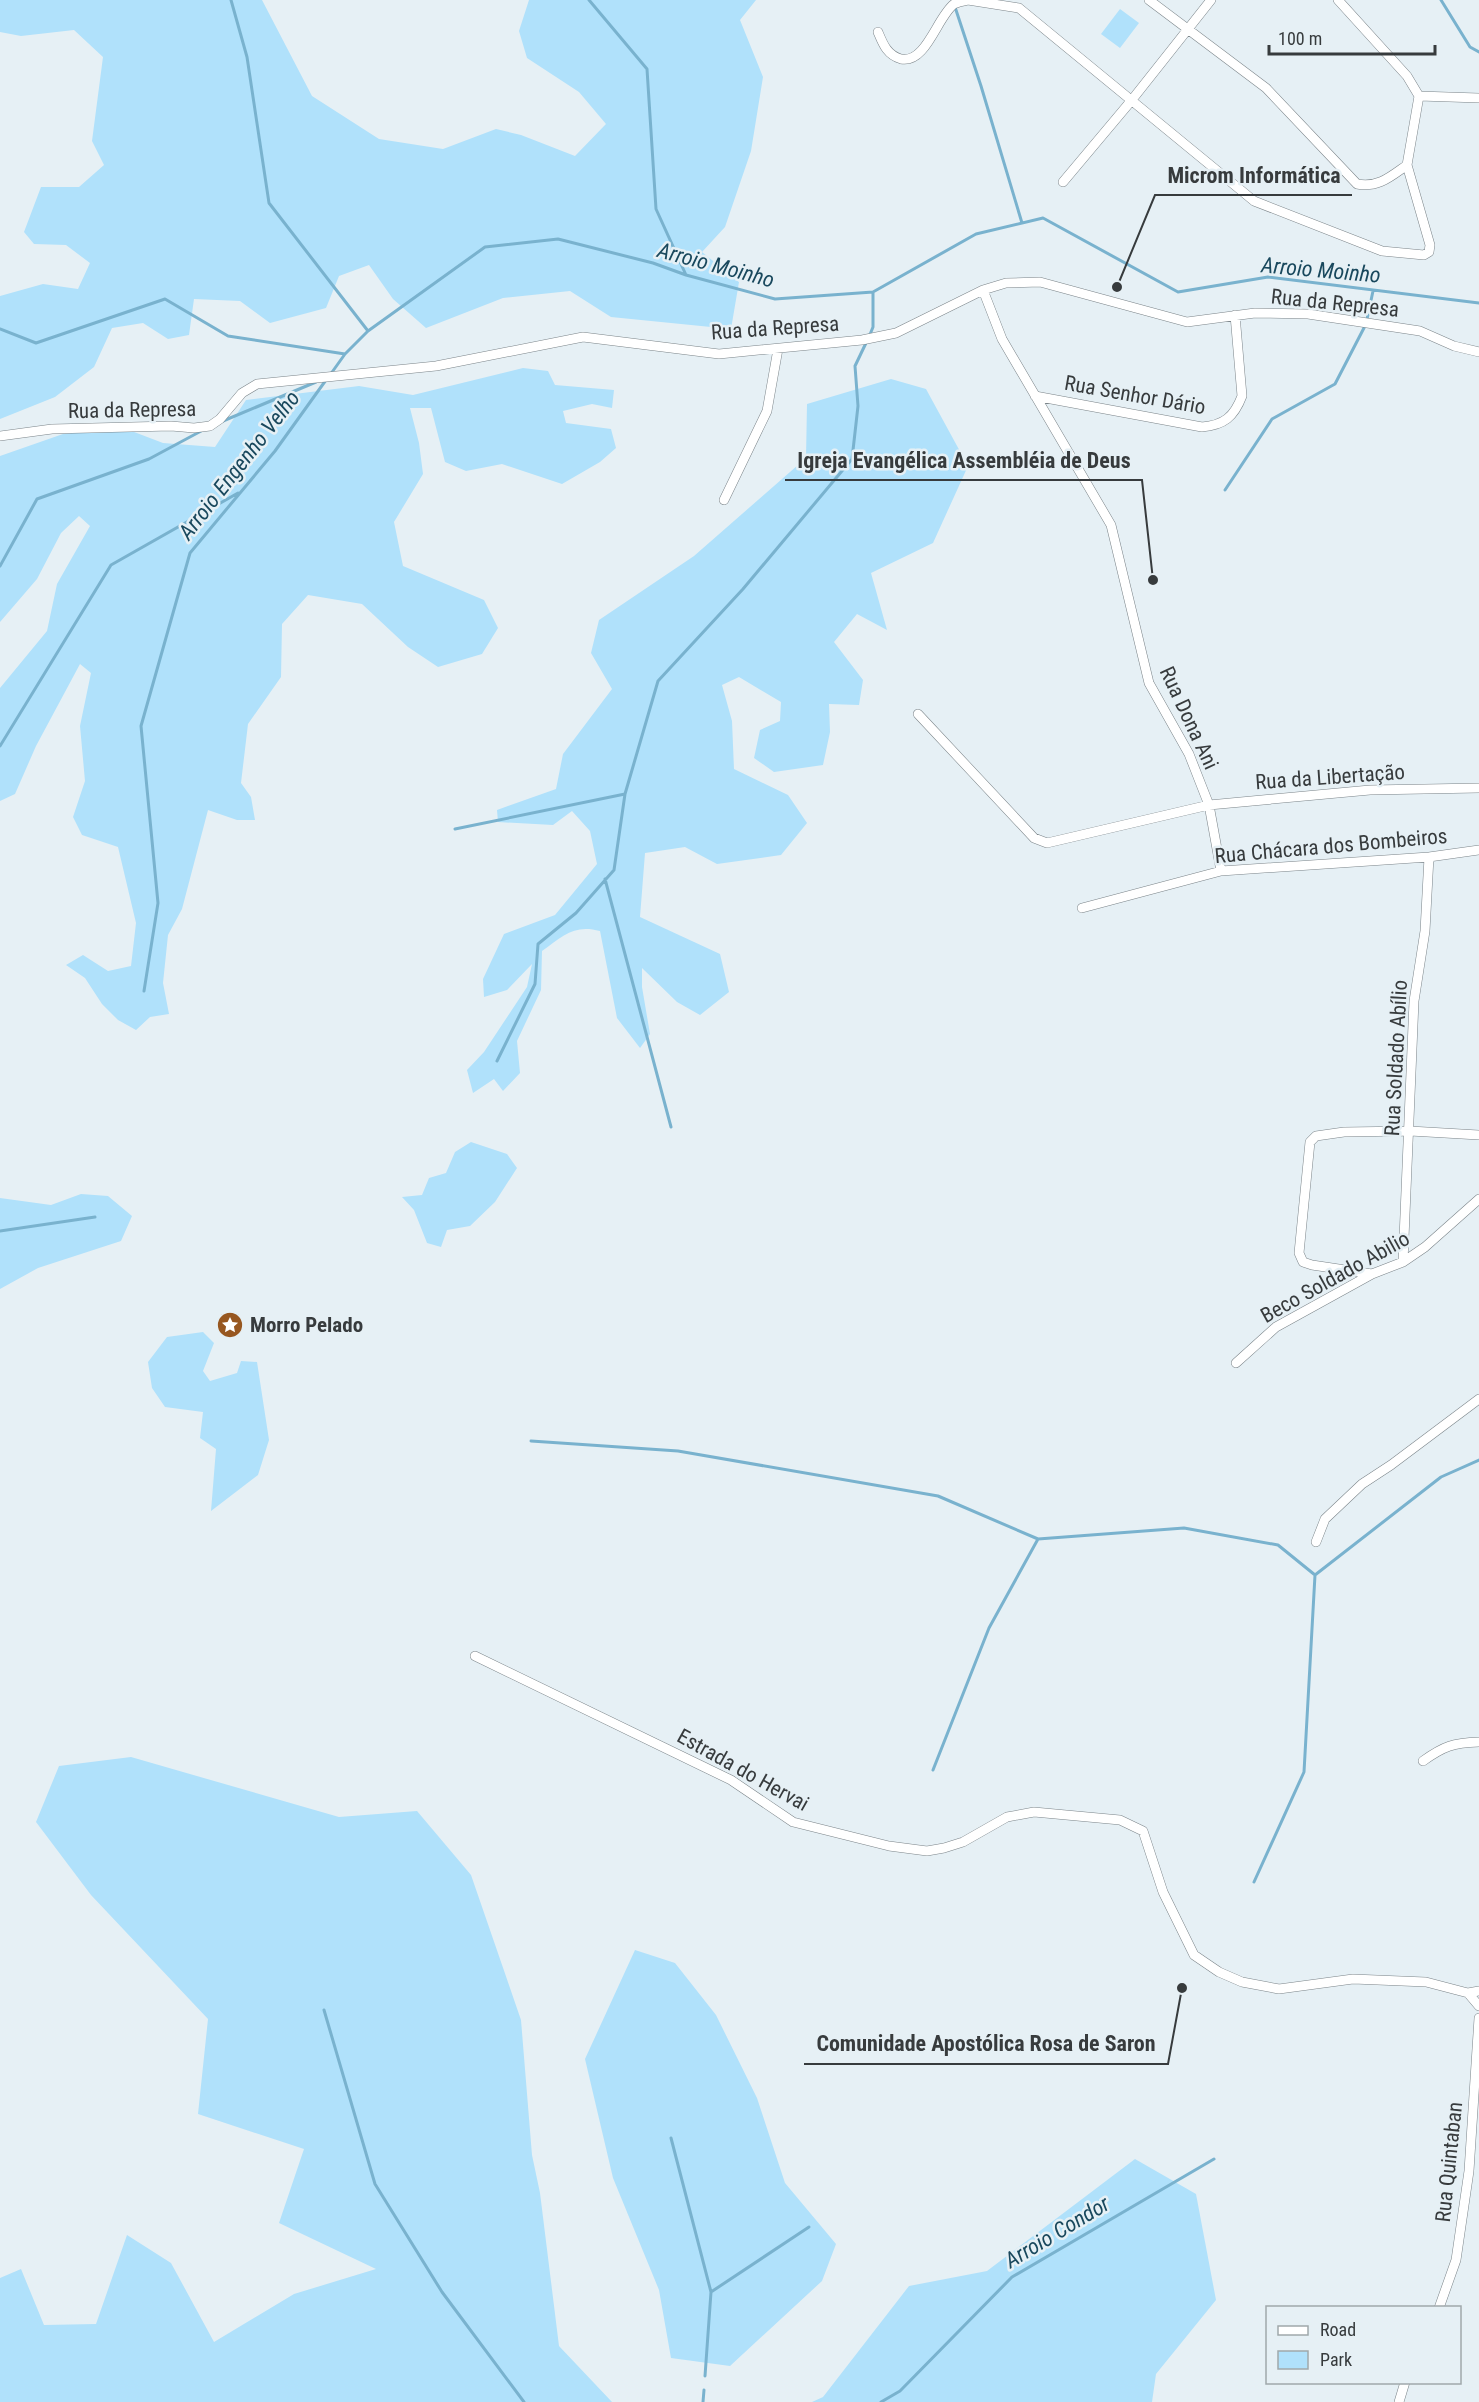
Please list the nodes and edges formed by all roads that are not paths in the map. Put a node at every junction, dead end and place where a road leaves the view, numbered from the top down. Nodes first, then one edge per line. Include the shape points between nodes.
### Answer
1 (968, 0) edge
2 (1149, 0) edge
3 (1211, 0) edge
4 (1338, 0) edge
5 (1189, 28) junction
6 (878, 32) dead end
7 (1419, 96) junction
8 (1479, 98) edge
9 (1131, 101) junction
10 (1407, 165) junction
11 (1063, 182) dead end
12 (983, 290) junction
13 (1235, 315) junction
14 (778, 349) junction
15 (1479, 352) edge
16 (1035, 396) junction
17 (0, 436) edge
18 (724, 500) dead end
19 (918, 714) dead end
20 (1479, 788) edge
21 (1209, 805) junction
22 (1479, 850) edge
23 (1429, 857) junction
24 (1221, 871) junction
25 (1082, 908) dead end
26 (1410, 1131) junction
27 (1479, 1135) edge
28 (1479, 1199) edge
29 (1403, 1262) junction
30 (1372, 1274) junction
31 (1236, 1363) dead end
32 (1479, 1399) edge
33 (1316, 1542) dead end
34 (475, 1656) dead end
35 (1479, 1742) edge
36 (1423, 1761) dead end
37 (1479, 1991) edge
38 (1468, 1993) junction
39 (1479, 2006) edge
40 (1479, 2018) edge
41 (1438, 2306) edge
42 (1404, 2384) edge
43 (1399, 2402) edge

1 - 6 street via 955,3 916,56 906,60 885,49
1 - 9 street via 1019,8
2 - 5 street
3 - 5 street
4 - 7 street via 1407,76
5 - 9 street
5 - 10 street via 1266,88 1357,184 1379,184
7 - 8 street
7 - 10 street
9 - 10 street via 1254,201 1382,250 1424,255 1430,245
9 - 11 street
12 - 13 street, Rua da Represa via 1006,283 1040,282 1187,322
12 - 14 street, Rua da Represa via 896,333
12 - 16 street, Rua Dona Ani via 1002,339
13 - 15 street, Rua da Represa via 1308,314 1409,329
13 - 16 street, Rua Senhor Dário via 1242,396 1237,408 1218,426 1202,427
14 - 17 street, Rua da Represa via 719,354 583,337 436,366 257,384 242,393 210,426 52,429
14 - 18 street via 767,411
16 - 21 street, Rua Dona Ani via 1111,525 1149,683 1189,754
19 - 21 street, Rua da Libertação via 1034,838 1047,843
20 - 21 street, Rua da Libertação via 1370,790
21 - 24 street, Rua Dona Ani
22 - 23 street, Rua Chácara dos Bombeiros
23 - 24 street, Rua Chácara dos Bombeiros
23 - 26 street, Rua Soldado Abílio via 1425,931 1414,1000
24 - 25 street, Rua Chácara dos Bombeiros
26 - 27 street
26 - 29 street, Rua Soldado Abílio
26 - 30 street via 1344,1132 1316,1136 1310,1142 1299,1253 1304,1262 1312,1265
28 - 29 street, Beco Soldado Abilio
29 - 30 street, Beco Soldado Abilio
30 - 31 street, Beco Soldado Abilio via 1276,1327
32 - 33 street via 1362,1484 1325,1519
34 - 38 street, Estrada do Hervai via 731,1780 793,1822 927,1851 963,1842 1007,1817 1034,1812 1120,1820 1143,1831 1163,1892 1194,1955 1242,1982 1279,1989 1353,1978 1426,1983
35 - 36 street via 1443,1747
37 - 38 street
38 - 39 street
40 - 41 street, Rua Quintaban via 1469,2171 1456,2260
42 - 43 street

